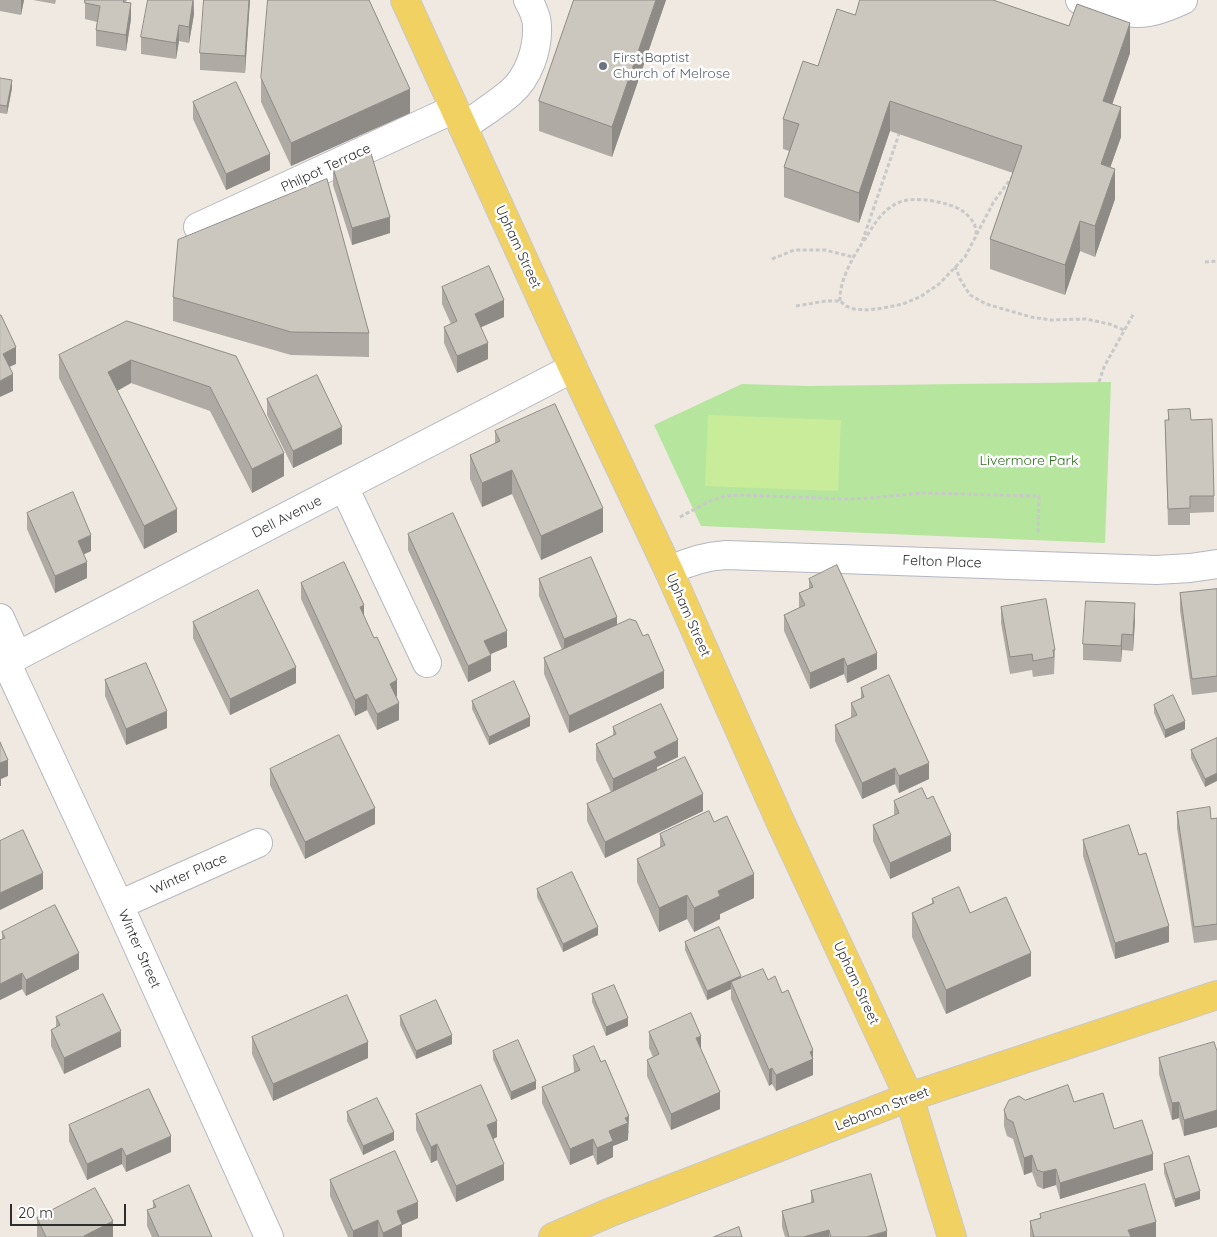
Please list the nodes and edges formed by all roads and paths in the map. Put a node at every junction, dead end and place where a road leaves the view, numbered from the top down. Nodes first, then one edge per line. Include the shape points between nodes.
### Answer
1 (405, 0) edge
2 (528, 0) edge
3 (1080, 0) edge
4 (1183, 0) edge
5 (458, 118) junction
6 (899, 134) edge
7 (1015, 174) edge
8 (198, 227) dead end
9 (976, 236) junction
10 (861, 245) junction
11 (853, 257) junction
12 (772, 259) dead end
13 (1217, 261) edge
14 (1205, 262) dead end
15 (956, 266) junction
16 (840, 301) junction
17 (796, 306) dead end
18 (1134, 313) dead end
19 (1124, 330) junction
20 (573, 368) junction
21 (1099, 382) dead end
22 (344, 487) junction
23 (650, 532) junction
24 (1217, 564) edge
25 (1036, 566) junction
26 (668, 571) junction
27 (0, 618) edge
28 (8, 661) edge
29 (427, 663) dead end
30 (258, 843) dead end
31 (119, 905) junction
32 (1217, 995) edge
33 (909, 1097) junction
34 (269, 1237) edge
35 (553, 1237) edge
36 (952, 1237) edge

1 - 5 main road, Upham Street
2 - 5 street, Philpot Terrace via 536,19 536,43 533,59 519,83 511,92
3 - 4 street via 1129,13 1166,8
5 - 8 street, Philpot Terrace
5 - 20 main road, Upham Street
6 - 10 path
7 - 9 path via 993,203
9 - 10 path via 975,226 962,210 929,200 901,201 878,218
9 - 15 path
10 - 11 path
11 - 12 path via 825,250 794,250
11 - 16 path
13 - 14 path
15 - 16 path via 939,284 903,304 867,310 854,309
15 - 19 path via 970,295 986,304 1031,317 1086,319
16 - 17 path
18 - 19 path
19 - 21 path
20 - 22 street, Dell Avenue
20 - 23 main road, Upham Street
22 - 28 street, Dell Avenue
22 - 29 street
23 - 25 path via 725,496 847,499 922,493 1039,496
23 - 26 main road, Upham Street
24 - 25 street, Felton Place via 1156,570
25 - 26 street, Felton Place via 726,555 694,560
26 - 33 main road, Upham Street
27 - 28 street, Winter Street
28 - 31 street, Winter Street
30 - 31 street, Winter Place
31 - 34 street, Winter Street
32 - 33 main road, Lebanon Street
33 - 35 main road, Lebanon Street
33 - 36 main road, Upham Street

